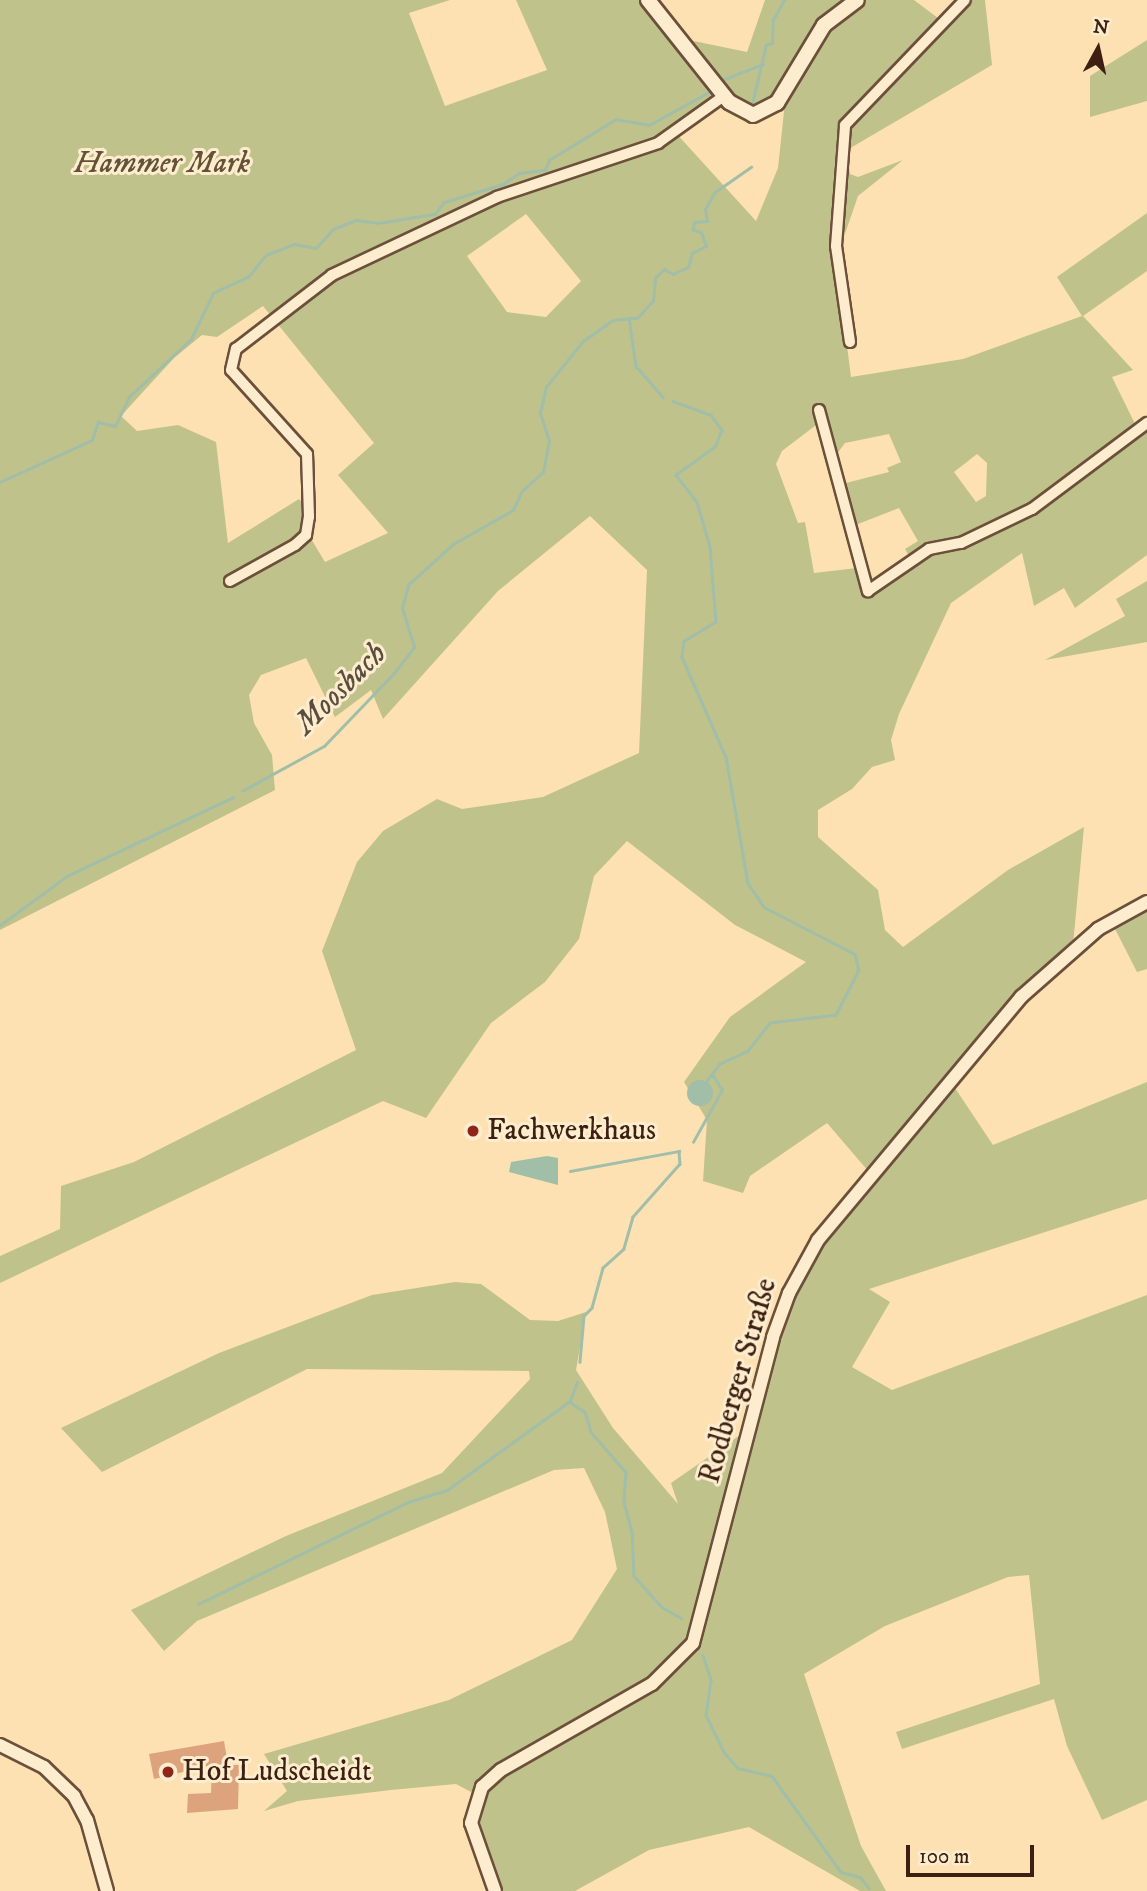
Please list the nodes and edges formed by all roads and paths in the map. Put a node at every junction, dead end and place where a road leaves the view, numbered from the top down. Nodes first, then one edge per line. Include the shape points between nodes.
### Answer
1 (648, 0) edge
2 (857, 0) edge
3 (965, 0) edge
4 (724, 96) junction
5 (849, 342) dead end
6 (819, 410) dead end
7 (1147, 423) edge
8 (230, 581) dead end
9 (1147, 902) edge
10 (0, 1745) edge
11 (107, 1891) edge
12 (495, 1891) edge

1 - 4 main road
2 - 4 main road via 824,25 792,85 772,107 749,115
3 - 5 street via 845,125 836,246
4 - 8 street via 658,143 497,197 332,275 236,349 231,370 307,454 309,517 306,535 295,545
6 - 7 street via 868,591 929,549 961,543 1032,509
9 - 12 street, Rodberger Straße via 1098,929 1021,997 818,1240 776,1330 693,1643 652,1684 501,1770 482,1787 471,1823
10 - 11 street via 44,1767 74,1796 87,1820

